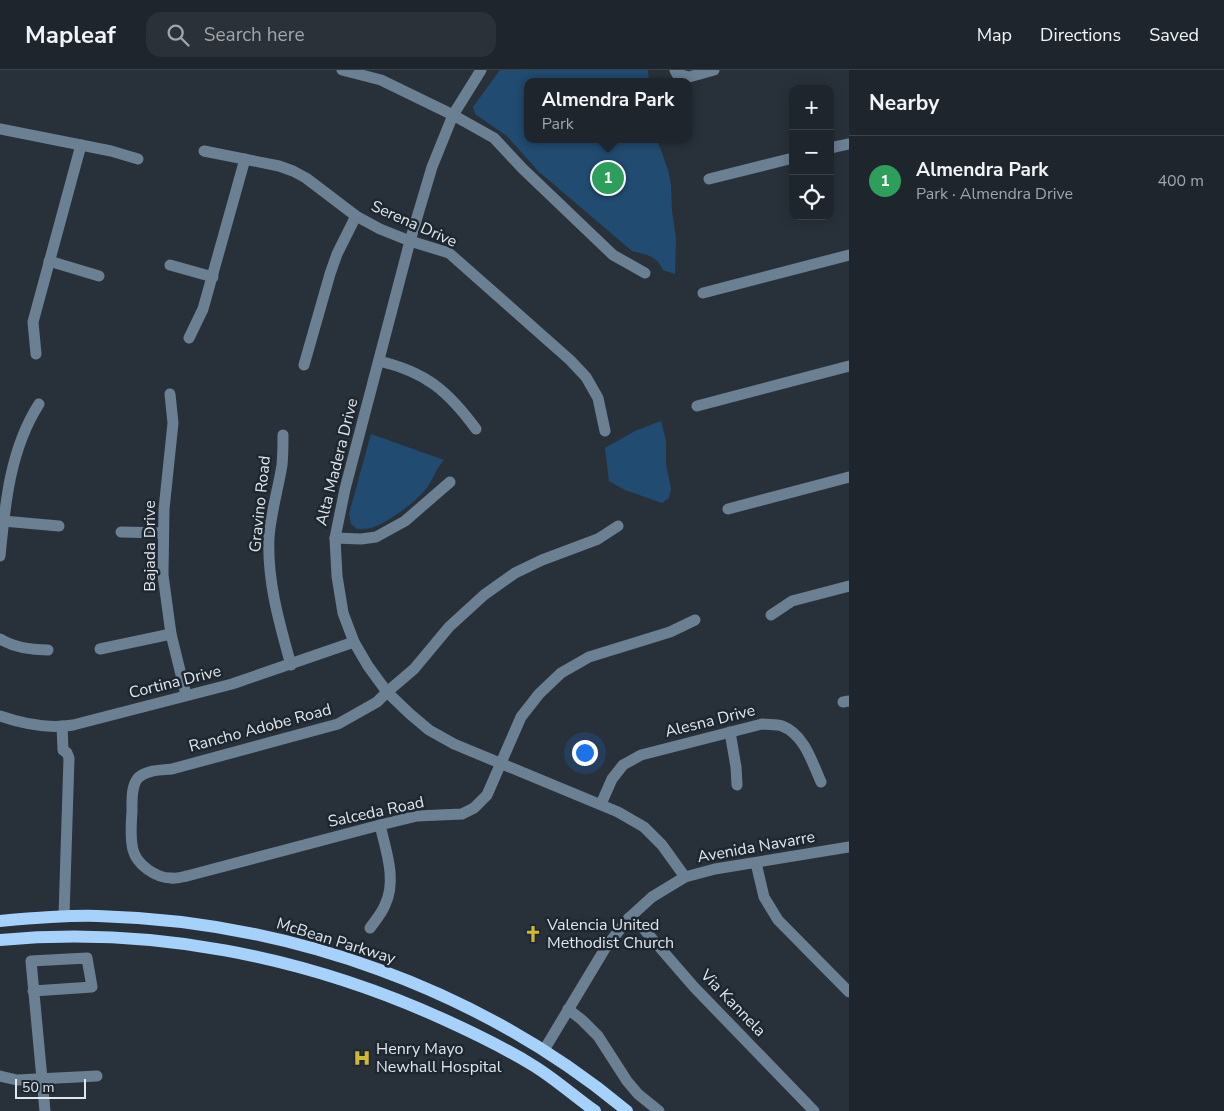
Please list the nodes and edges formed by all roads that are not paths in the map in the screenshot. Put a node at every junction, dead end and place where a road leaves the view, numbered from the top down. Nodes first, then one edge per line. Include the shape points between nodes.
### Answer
1 (342, 70) edge
2 (481, 70) edge
3 (714, 70) edge
4 (676, 72) edge
5 (453, 115) junction
6 (0, 129) edge
7 (849, 144) edge
8 (81, 145) junction
9 (834, 147) edge
10 (204, 151) dead end
11 (138, 159) dead end
12 (245, 159) junction
13 (789, 159) edge
14 (709, 179) dead end
15 (356, 216) junction
16 (410, 241) junction
17 (849, 255) edge
18 (49, 260) junction
19 (170, 265) dead end
20 (645, 273) dead end
21 (99, 276) dead end
22 (213, 276) junction
23 (703, 293) dead end
24 (189, 338) dead end
25 (36, 354) dead end
26 (379, 362) junction
27 (304, 365) dead end
28 (849, 366) edge
29 (170, 394) dead end
30 (39, 404) dead end
31 (697, 406) dead end
32 (476, 429) dead end
33 (605, 431) dead end
34 (283, 435) dead end
35 (849, 477) edge
36 (450, 482) dead end
37 (728, 509) dead end
38 (3, 521) junction
39 (59, 526) dead end
40 (618, 526) dead end
41 (121, 532) dead end
42 (163, 533) junction
43 (335, 538) junction
44 (0, 556) edge
45 (849, 586) edge
46 (771, 615) dead end
47 (695, 620) dead end
48 (171, 634) junction
49 (0, 639) edge
50 (354, 642) junction
51 (100, 649) dead end
52 (48, 650) dead end
53 (291, 664) junction
54 (387, 692) junction
55 (186, 695) junction
56 (0, 716) edge
57 (62, 726) junction
58 (730, 732) junction
59 (500, 763) junction
60 (821, 782) dead end
61 (737, 785) dead end
62 (601, 804) junction
63 (380, 825) junction
64 (131, 830) joint
65 (849, 847) edge
66 (756, 863) junction
67 (685, 877) junction
68 (64, 916) junction
69 (629, 918) junction
70 (0, 921) edge
71 (370, 928) dead end
72 (0, 940) edge
73 (33, 991) junction
74 (849, 992) edge
75 (568, 1009) junction
76 (544, 1050) junction
77 (0, 1076) edge
78 (97, 1076) dead end
79 (42, 1079) junction
80 (45, 1111) edge
81 (594, 1111) edge
82 (627, 1111) edge
83 (659, 1111) edge
84 (814, 1111) edge

1 - 5 street via 381,80
2 - 5 street, Alta Madera Drive
3 - 4 street via 689,77
5 - 16 street, Alta Madera Drive via 432,167
5 - 20 street via 494,138 613,255
6 - 8 street
7 - 9 street
8 - 11 street
8 - 18 street
10 - 12 street, Serena Drive
12 - 15 street, Serena Drive via 293,171
12 - 22 street
13 - 14 street
15 - 16 street, Serena Drive
15 - 27 street via 330,274
16 - 26 street, Alta Madera Drive
16 - 33 street, Serena Drive via 449,253 570,360 586,377 598,398
17 - 23 street
18 - 21 street
18 - 25 street via 33,322
19 - 22 street
22 - 24 street via 203,309
26 - 32 street via 433,382 460,406
26 - 43 street, Alta Madera Drive
28 - 31 street
29 - 42 street, Bajada Drive via 173,423
30 - 38 street via 28,421 8,482
34 - 53 street, Gravino Road via 282,466 269,538 270,574 274,603
35 - 37 street
36 - 43 street via 405,520 376,537
38 - 39 street
38 - 44 street
40 - 54 street, Rancho Adobe Road via 598,539 516,572 484,595 449,627 414,669
41 - 42 street
42 - 48 street, Bajada Drive via 163,575
43 - 50 street, Alta Madera Drive via 343,613
45 - 46 street via 792,601
47 - 59 street, Salceda Road via 670,632 589,657 561,673 521,717
48 - 51 street
48 - 55 street, Bajada Drive
49 - 52 street via 32,650
50 - 53 street, Cortina Drive
50 - 54 street, Alta Madera Drive
53 - 55 street, Cortina Drive
54 - 59 street, Alta Madera Drive via 429,730
54 - 64 street, Rancho Adobe Road via 369,707 338,724 147,773 138,778 134,786
55 - 57 street, Cortina Drive
56 - 57 street, Cortina Drive
57 - 68 street via 63,750 69,758
58 - 60 street, Alesna Drive via 762,724 781,726 794,734 806,748
58 - 61 street
58 - 62 street, Alesna Drive via 641,755 623,764 612,778
59 - 62 street, Alta Madera Drive
59 - 63 street, Salceda Road via 487,795 474,808 462,814 418,816
62 - 67 street, Alta Madera Drive via 644,827 662,845
63 - 64 street, Salceda Road via 171,878 152,872 141,864 133,851
63 - 71 street via 392,886 385,906
65 - 66 street, Avenida Navarre
66 - 67 street, Avenida Navarre
66 - 74 street via 764,897 778,920
67 - 69 street, Avenida Navarre via 652,897
68 - 70 main road, McBean Parkway
68 - 76 main road, McBean Parkway via 188,923 291,942 347,958 413,983 486,1017
69 - 75 street, Avenida Navarre via 606,947
69 - 84 street, Via Kannela via 642,927 694,987
72 - 81 main road via 68,937 146,939 234,951 319,972 396,999 463,1028 536,1067
73 - 73 street via 31,961 87,958 92,987
73 - 79 street
75 - 76 street, Avenida Navarre
75 - 83 street via 598,1036 627,1081
76 - 82 main road, McBean Parkway
77 - 79 street via 17,1080
78 - 79 street
79 - 80 street

